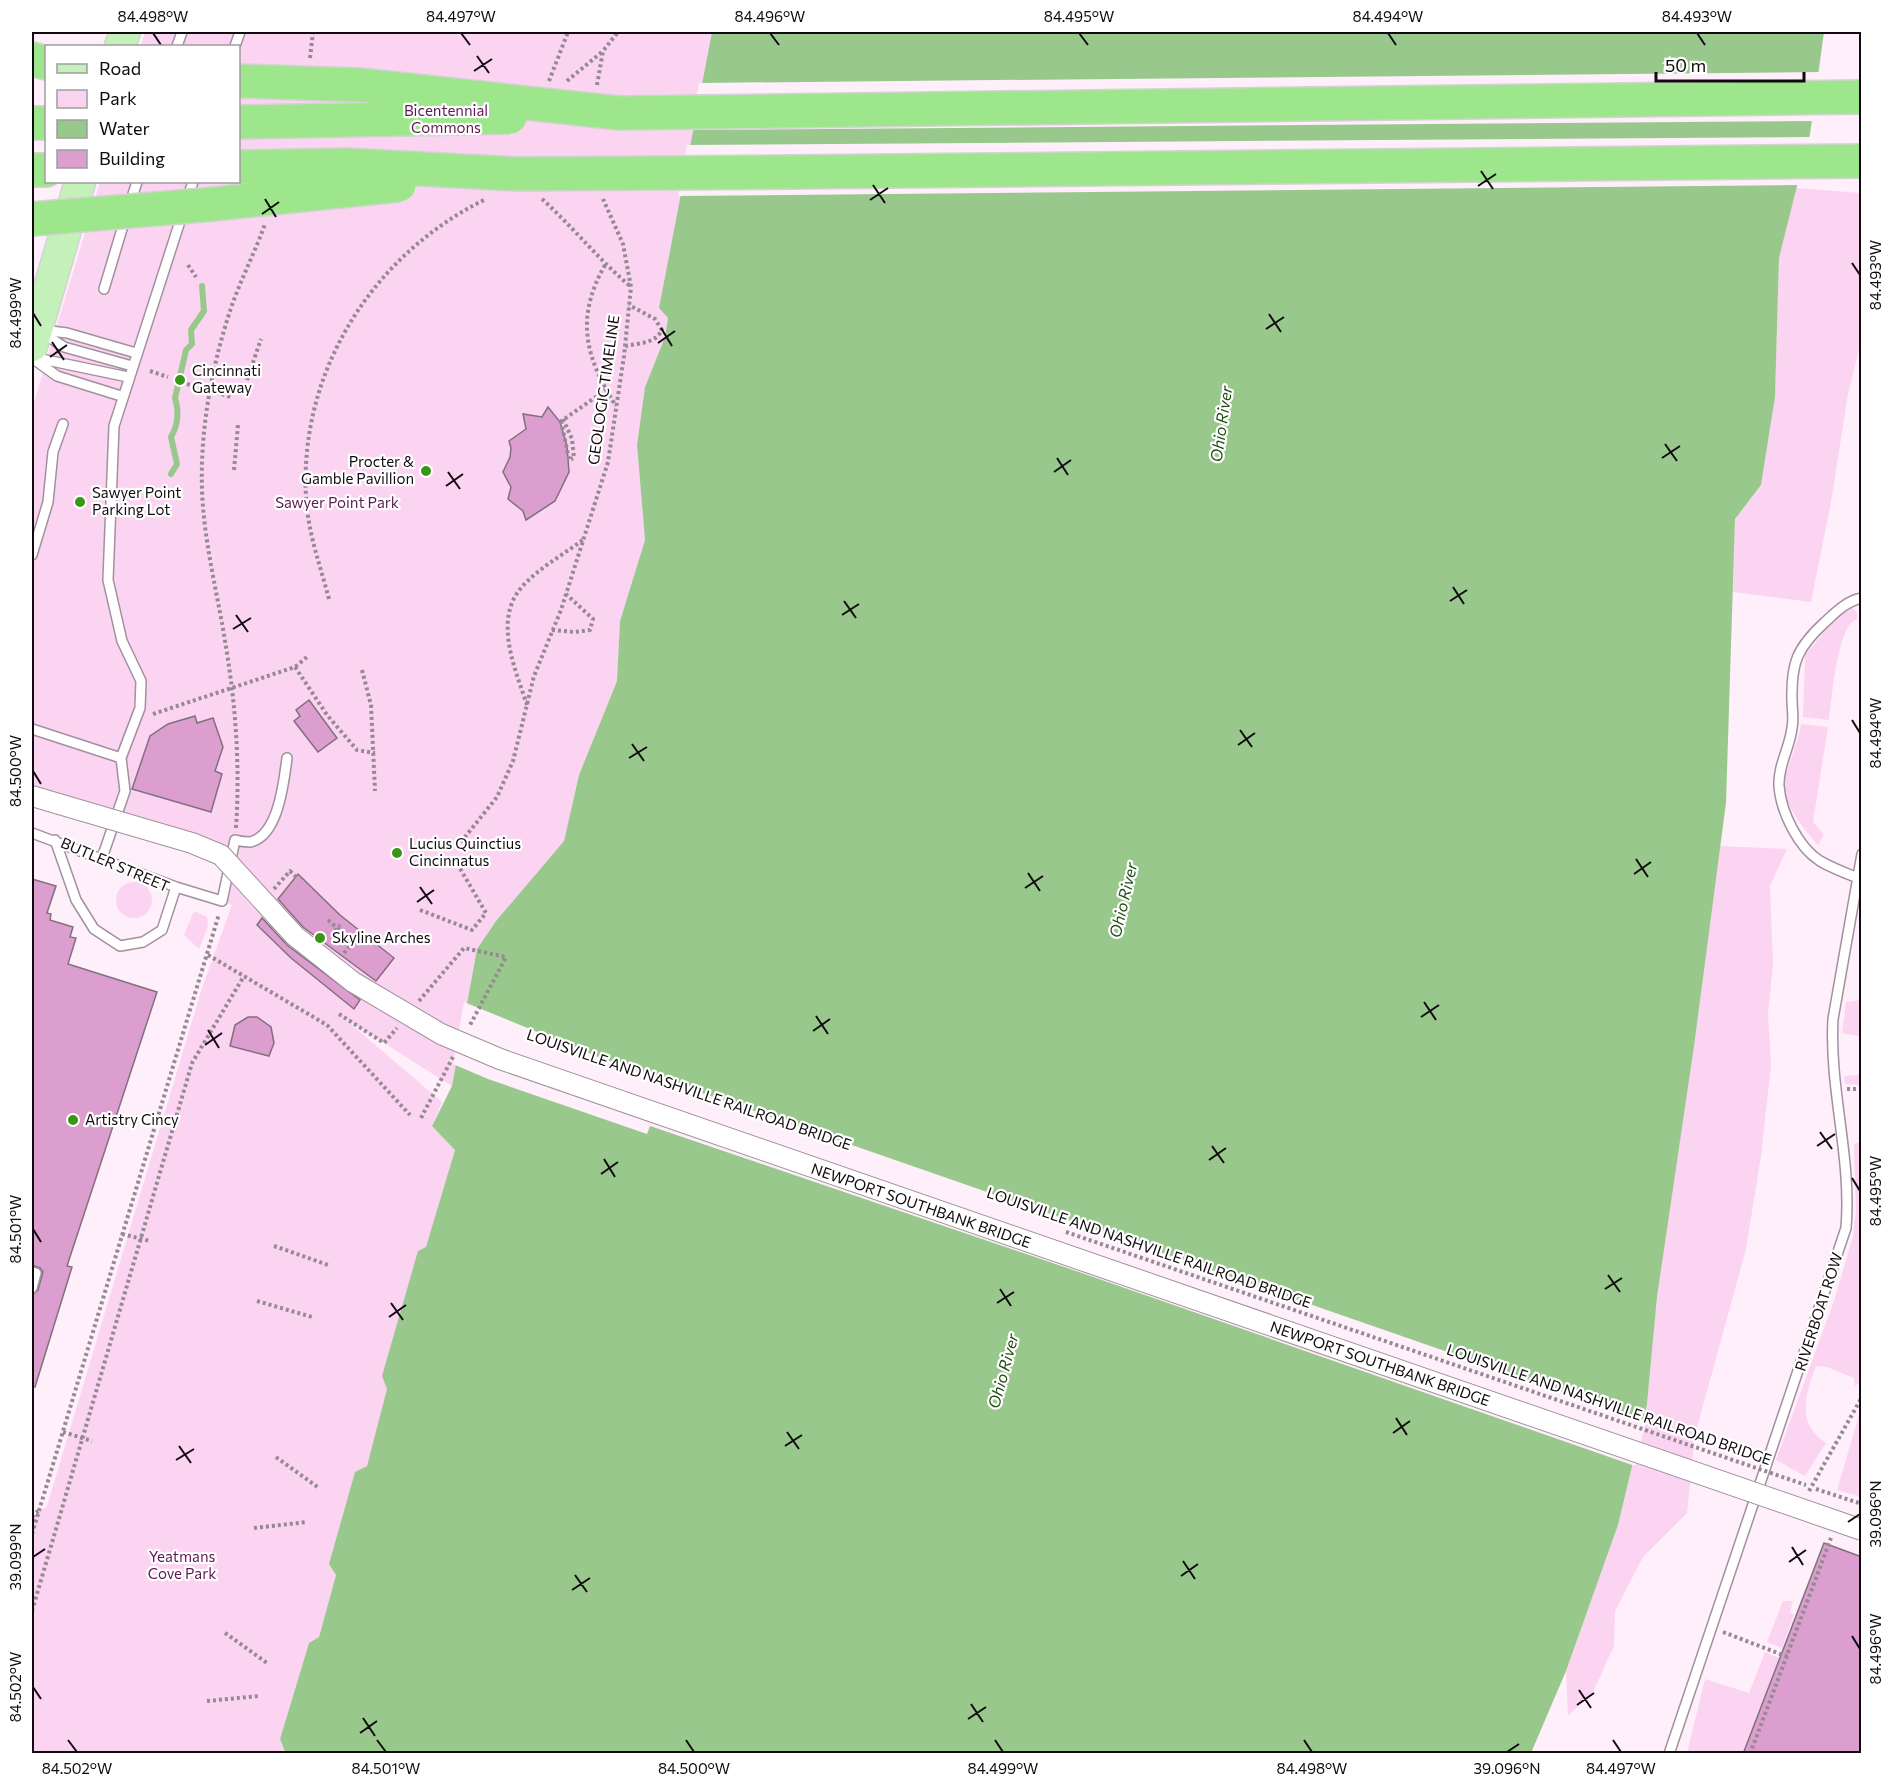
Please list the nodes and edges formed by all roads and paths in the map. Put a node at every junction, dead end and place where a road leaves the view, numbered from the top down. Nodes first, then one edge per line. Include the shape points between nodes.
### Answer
1 (568, 32) edge
2 (618, 32) edge
3 (603, 51) junction
4 (550, 80) dead end
5 (240, 81) edge
6 (559, 87) dead end
7 (1862, 97) edge
8 (607, 104) junction
9 (240, 122) edge
10 (1862, 162) edge
11 (240, 167) edge
12 (80, 183) edge
13 (137, 183) edge
14 (193, 183) edge
15 (526, 183) junction
16 (601, 190) dead end
17 (490, 197) dead end
18 (32, 219) edge
19 (266, 219) dead end
20 (188, 266) dead end
21 (605, 266) junction
22 (196, 277) dead end
23 (631, 287) junction
24 (105, 288) dead end
25 (629, 305) junction
26 (261, 339) dead end
27 (625, 346) junction
28 (33, 347) edge
29 (136, 353) junction
30 (132, 366) junction
31 (150, 371) dead end
32 (128, 377) junction
33 (168, 377) dead end
34 (247, 380) dead end
35 (188, 384) dead end
36 (606, 390) junction
37 (210, 391) junction
38 (121, 396) junction
39 (231, 397) dead end
40 (616, 406) junction
41 (63, 424) dead end
42 (238, 425) dead end
43 (569, 459) dead end
44 (234, 470) dead end
45 (586, 538) junction
46 (32, 555) edge
47 (566, 594) junction
48 (1862, 598) edge
49 (329, 599) dead end
50 (552, 630) junction
51 (307, 657) dead end
52 (295, 667) junction
53 (362, 670) dead end
54 (233, 688) junction
55 (528, 706) junction
56 (153, 714) dead end
57 (32, 729) edge
58 (375, 753) junction
59 (121, 758) junction
60 (287, 758) dead end
61 (375, 791) dead end
62 (32, 796) edge
63 (32, 833) edge
64 (55, 840) junction
65 (236, 840) junction
66 (461, 842) dead end
67 (1862, 854) edge
68 (102, 858) junction
69 (458, 865) dead end
70 (290, 871) dead end
71 (1858, 878) junction
72 (298, 879) dead end
73 (176, 887) junction
74 (222, 901) junction
75 (420, 910) dead end
76 (328, 920) dead end
77 (346, 936) dead end
78 (208, 955) junction
79 (244, 976) junction
80 (410, 1115) dead end
81 (1058, 1229) dead end
82 (122, 1234) junction
83 (142, 1240) junction
84 (150, 1241) dead end
85 (274, 1246) dead end
86 (328, 1265) dead end
87 (32, 1272) edge
88 (32, 1288) edge
89 (257, 1301) dead end
90 (312, 1317) dead end
91 (1862, 1397) edge
92 (63, 1432) junction
93 (82, 1438) junction
94 (92, 1441) dead end
95 (276, 1457) dead end
96 (1806, 1485) dead end
97 (319, 1488) dead end
98 (1816, 1489) dead end
99 (1862, 1504) edge
100 (1800, 1508) junction
101 (39, 1511) junction
102 (32, 1517) edge
103 (307, 1522) dead end
104 (254, 1528) dead end
105 (1862, 1530) edge
106 (32, 1534) edge
107 (1829, 1545) dead end
108 (32, 1612) edge
109 (38, 1615) dead end
110 (1711, 1628) junction
111 (225, 1633) dead end
112 (1788, 1657) junction
113 (267, 1663) dead end
114 (259, 1696) dead end
115 (207, 1701) dead end
116 (1669, 1754) edge
117 (1750, 1754) edge

1 - 4 path
2 - 3 path
3 - 6 path
3 - 8 path
5 - 8 highway, bridge via 360,85
7 - 8 highway
8 - 9 highway, bridge via 384,121
10 - 15 highway, bridge
11 - 15 highway, bridge via 346,165
12 - 28 main road
13 - 24 lane
14 - 29 lane
15 - 18 highway, bridge
15 - 21 path via 573,227
16 - 23 path, GEOLOGIC TIMELINE via 623,244
17 - 49 path via 462,210 384,276 351,320 322,382 307,441 306,498 314,554
19 - 37 path via 231,306
20 - 22 path
21 - 23 path
21 - 36 path via 590,298 586,335 597,375
23 - 25 path, GEOLOGIC TIMELINE
25 - 27 path, GEOLOGIC TIMELINE
25 - 27 path via 655,319 662,330 658,338
26 - 34 path
27 - 40 path, GEOLOGIC TIMELINE
28 - 29 lane via 68,333
28 - 30 lane via 64,347
28 - 32 lane
28 - 38 lane via 57,376
29 - 30 lane
30 - 32 lane
31 - 33 path
32 - 38 lane
35 - 37 path
36 - 40 path
36 - 43 path via 561,421
37 - 39 path
37 - 54 path via 202,459 203,501 208,553
38 - 59 lane via 114,426 108,580 122,641 141,681 140,708
40 - 45 path, GEOLOGIC TIMELINE via 608,462
41 - 46 lane via 52,452 48,502
42 - 44 path
45 - 47 path, GEOLOGIC TIMELINE
45 - 55 path via 520,589 510,608 507,631
47 - 50 path, GEOLOGIC TIMELINE
47 - 50 path via 592,619 590,630
48 - 71 lane via 1836,611 1800,648 1791,688 1792,728 1779,786 1795,833 1817,860
50 - 55 path, GEOLOGIC TIMELINE via 534,676
51 - 52 path
52 - 54 path
52 - 58 path via 327,715 357,750
53 - 58 path via 371,705
54 - 56 path
54 - 65 path via 239,766
55 - 66 path, GEOLOGIC TIMELINE via 513,761 496,796
57 - 59 lane
58 - 61 path
59 - 68 lane via 126,791
60 - 65 lane via 282,798 275,815 259,837 250,842
62 - 100 street, NEWPORT SOUTHBANK BRIDGE, bridge via 221,855 295,936 353,982 441,1034 500,1059
63 - 64 lane, BUTLER STREET
64 - 68 lane, BUTLER STREET
64 - 73 lane, BUTLER STREET via 76,900 88,920 94,929 120,946 144,942 162,930
65 - 74 lane
67 - 71 lane, RIVERBOAT ROW
68 - 73 lane, BUTLER STREET
69 - 75 path via 486,913 472,930
70 - 72 path
71 - 110 lane, RIVERBOAT ROW via 1831,1046 1849,1200 1846,1228
73 - 74 lane
74 - 78 path
76 - 77 path
78 - 79 path
78 - 82 path
79 - 80 path via 327,1025
79 - 83 path via 192,1063
81 - 96 path, LOUISVILLE AND NASHVILLE RAILROAD BRIDGE, bridge
82 - 83 path
82 - 92 path
83 - 84 path
83 - 93 path
85 - 86 path
87 - 88 lane via 36,1273
89 - 90 path
91 - 100 path
92 - 93 path
92 - 101 path
93 - 94 path
93 - 108 path
95 - 97 path
98 - 99 path
100 - 105 street, NEWPORT SOUTHBANK BRIDGE, bridge
101 - 102 path
101 - 106 path
103 - 104 path
107 - 112 path
108 - 109 path
110 - 112 path
110 - 116 lane, RIVERBOAT ROW
111 - 113 path
112 - 117 path
114 - 115 path

